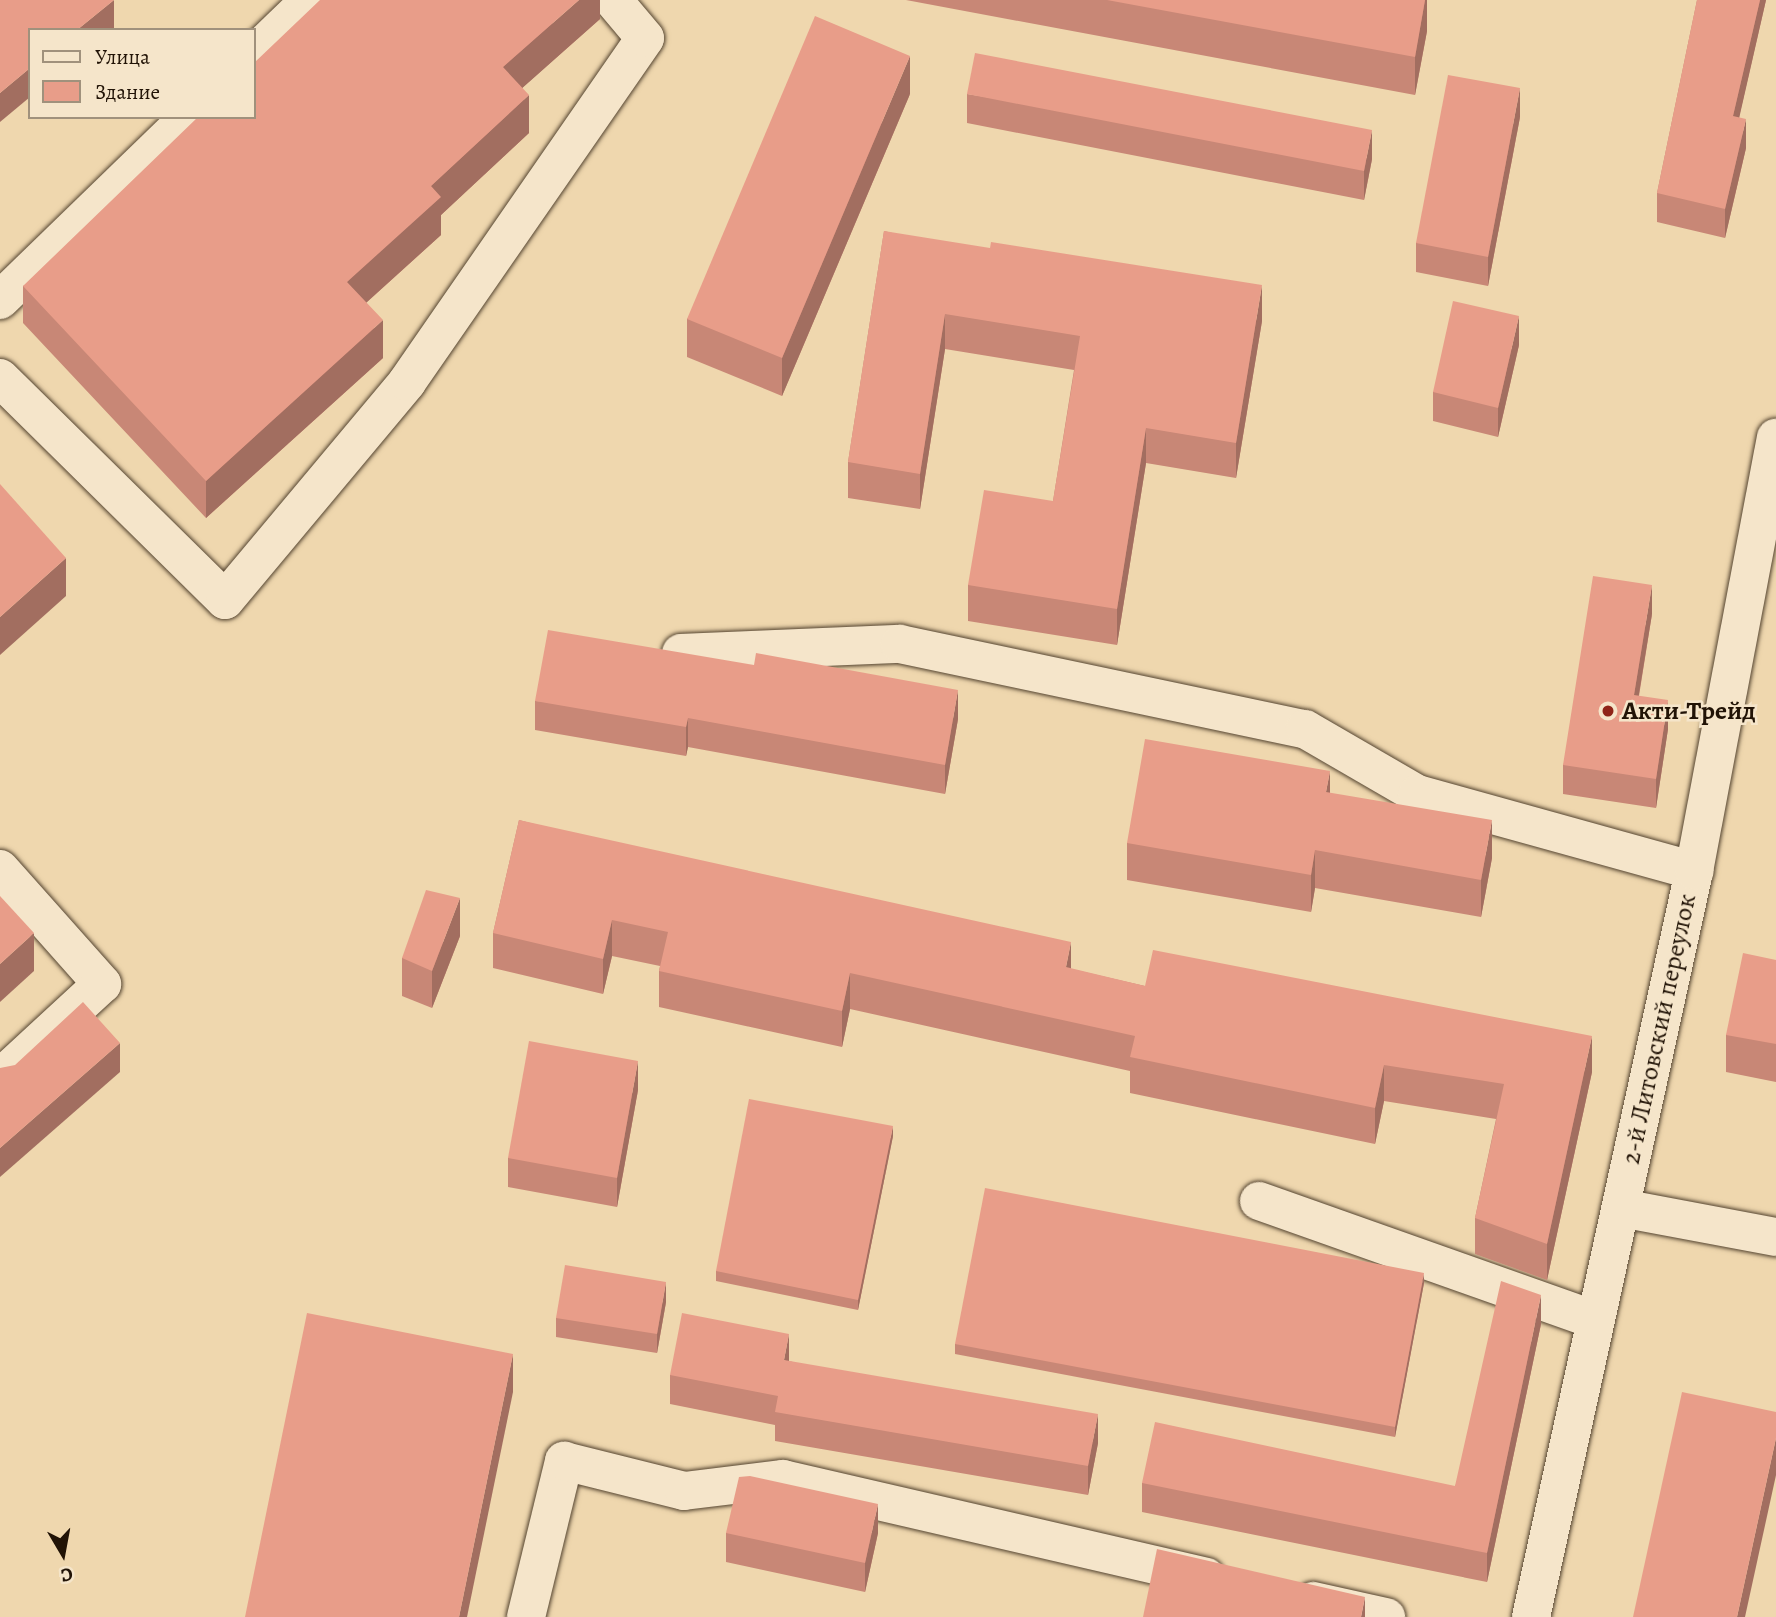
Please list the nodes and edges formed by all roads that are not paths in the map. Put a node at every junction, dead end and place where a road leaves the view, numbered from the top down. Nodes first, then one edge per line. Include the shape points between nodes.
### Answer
1 (310, 0) edge
2 (613, 0) edge
3 (256, 52) edge
4 (187, 119) edge
5 (0, 300) edge
6 (0, 378) edge
7 (1776, 438) edge
8 (681, 653) edge
9 (0, 869) edge
10 (1694, 871) junction
11 (0, 1077) edge
12 (1259, 1201) dead end
13 (1621, 1208) junction
14 (1776, 1237) edge
15 (1595, 1320) junction
16 (1238, 1584) edge
17 (1278, 1593) edge
18 (526, 1617) edge
19 (1386, 1617) edge
20 (1531, 1617) edge

1 - 3 street
2 - 6 street via 645,38 407,383 225,600
4 - 5 street
7 - 10 street, 2-й Литовский переулок
8 - 10 street via 900,644 1305,729 1418,794
9 - 11 street via 102,984
10 - 13 street, 2-й Литовский переулок
12 - 15 street
13 - 14 street
13 - 15 street, 2-й Литовский переулок
15 - 20 street, 2-й Литовский переулок
16 - 18 street via 783,1479 684,1491 564,1461
17 - 19 street

